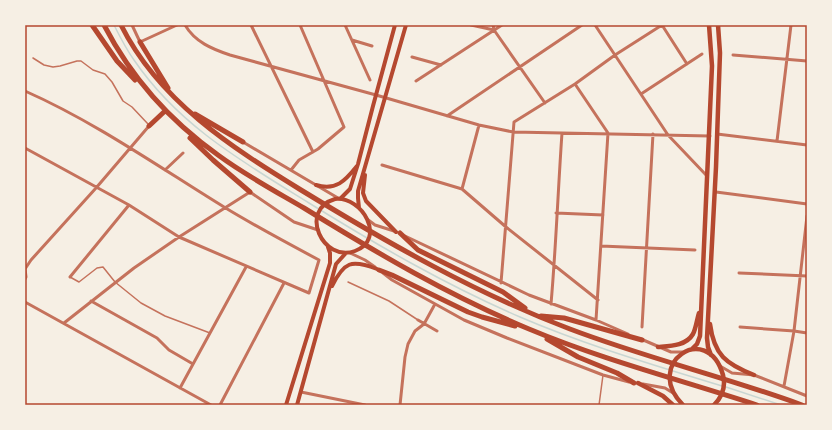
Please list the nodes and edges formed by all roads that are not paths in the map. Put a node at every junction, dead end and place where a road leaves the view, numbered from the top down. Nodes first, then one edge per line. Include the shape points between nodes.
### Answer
1 (92, 25) edge
2 (104, 25) edge
3 (121, 25) edge
4 (132, 25) edge
5 (177, 25) edge
6 (184, 25) edge
7 (251, 25) edge
8 (300, 25) edge
9 (345, 25) edge
10 (395, 25) edge
11 (406, 25) edge
12 (471, 25) edge
13 (493, 25) edge
14 (502, 25) edge
15 (582, 25) edge
16 (595, 25) edge
17 (662, 25) edge
18 (709, 25) edge
19 (718, 25) edge
20 (791, 25) edge
21 (494, 30) junction
22 (352, 40) junction
23 (140, 42) junction
24 (372, 46) dead end
25 (702, 54) dead end
26 (615, 55) junction
27 (733, 55) dead end
28 (412, 57) dead end
29 (33, 58) dead end
30 (788, 59) junction
31 (807, 61) edge
32 (687, 64) junction
33 (442, 65) junction
34 (271, 66) junction
35 (521, 67) junction
36 (370, 80) dead end
37 (416, 81) dead end
38 (324, 82) junction
39 (575, 84) junction
40 (25, 91) edge
41 (376, 94) junction
42 (641, 94) junction
43 (385, 97) junction
44 (175, 99) junction
45 (545, 103) junction
46 (158, 104) junction
47 (184, 107) junction
48 (165, 111) junction
49 (447, 116) junction
50 (170, 117) junction
51 (479, 125) junction
52 (149, 126) junction
53 (513, 132) junction
54 (562, 133) junction
55 (608, 134) junction
56 (653, 134) junction
57 (717, 134) junction
58 (668, 135) junction
59 (710, 136) junction
60 (777, 141) junction
61 (243, 142) joint
62 (807, 145) edge
63 (25, 148) edge
64 (129, 148) junction
65 (313, 152) junction
66 (183, 153) dead end
67 (358, 164) junction
68 (382, 165) dead end
69 (365, 167) junction
70 (165, 170) junction
71 (291, 170) junction
72 (708, 177) junction
73 (316, 185) junction
74 (96, 188) junction
75 (462, 189) junction
76 (250, 192) junction
77 (716, 192) junction
78 (340, 198) junction
79 (807, 204) edge
80 (129, 206) junction
81 (226, 208) junction
82 (359, 208) junction
83 (556, 212) junction
84 (603, 215) junction
85 (807, 216) edge
86 (367, 219) junction
87 (506, 227) junction
88 (317, 228) junction
89 (398, 233) junction
90 (179, 237) junction
91 (328, 246) junction
92 (601, 246) junction
93 (648, 248) junction
94 (695, 250) dead end
95 (348, 253) junction
96 (554, 266) junction
97 (246, 267) junction
98 (25, 269) edge
99 (378, 270) junction
100 (739, 273) dead end
101 (800, 275) junction
102 (807, 276) edge
103 (70, 277) joint
104 (25, 279) edge
105 (115, 282) junction
106 (348, 282) dead end
107 (284, 283) junction
108 (501, 283) junction
109 (327, 296) junction
110 (598, 300) junction
111 (91, 301) junction
112 (25, 302) edge
113 (701, 303) junction
114 (435, 304) junction
115 (551, 304) junction
116 (708, 312) junction
117 (534, 315) junction
118 (418, 320) joint
119 (596, 320) junction
120 (64, 323) junction
121 (424, 324) junction
122 (642, 327) dead end
123 (740, 327) dead end
124 (531, 330) junction
125 (437, 331) dead end
126 (794, 331) junction
127 (210, 333) junction
128 (807, 334) edge
129 (642, 340) junction
130 (658, 347) junction
131 (692, 349) junction
132 (685, 352) junction
133 (301, 355) junction
134 (711, 355) junction
135 (309, 357) junction
136 (193, 364) junction
137 (720, 366) junction
138 (754, 375) junction
139 (603, 376) junction
140 (636, 383) junction
141 (784, 386) junction
142 (180, 388) junction
143 (301, 392) junction
144 (675, 394) junction
145 (807, 396) edge
146 (341, 400) junction
147 (715, 404) edge
148 (212, 405) edge
149 (220, 405) edge
150 (286, 405) edge
151 (297, 405) edge
152 (340, 405) edge
153 (366, 405) edge
154 (400, 405) edge
155 (599, 405) edge
156 (672, 405) edge
157 (683, 405) edge
158 (757, 405) edge
159 (802, 405) edge

1 - 46 highway via 117,61
2 - 46 highway via 127,64
3 - 44 highway via 143,60
4 - 23 street
5 - 23 street
6 - 34 street via 209,48
7 - 34 street
8 - 38 street
9 - 22 street
10 - 41 main road
11 - 43 main road
12 - 21 street
13 - 21 street
14 - 21 street
15 - 35 street
16 - 26 street
17 - 26 street
17 - 32 street
18 - 59 main road via 712,66
19 - 57 main road via 720,53
20 - 30 street
21 - 33 street
21 - 35 street
22 - 24 street
22 - 36 street
23 - 44 highway
25 - 32 street
26 - 39 street
26 - 42 street
27 - 30 street
28 - 33 street
29 - 52 lane via 53,67 81,61 93,70 105,74 124,101
30 - 31 street
30 - 60 street
32 - 42 street
33 - 37 street
34 - 38 street
34 - 65 street
35 - 45 street
35 - 49 street
38 - 41 street
38 - 65 street via 344,127
39 - 45 street
39 - 55 street
40 - 64 street via 70,113
41 - 43 street
41 - 67 main road
42 - 58 street
43 - 49 street
43 - 69 main road
44 - 47 highway
45 - 53 street via 514,122
46 - 48 highway
47 - 61 highway
47 - 117 highway via 215,134 257,163 375,235 444,273
48 - 50 highway
48 - 52 highway
49 - 51 street
50 - 76 highway
50 - 124 highway via 232,165 380,255 451,293
51 - 53 street
51 - 75 street
52 - 64 street
53 - 54 street
53 - 87 street
54 - 55 street
54 - 83 street
55 - 56 street
55 - 84 street
56 - 58 street
56 - 93 street
57 - 60 street
57 - 77 main road
58 - 59 street
58 - 72 street
59 - 72 main road
60 - 62 street
61 - 71 street
63 - 74 street
64 - 70 street
64 - 74 street
65 - 71 street via 299,160
66 - 70 street
67 - 73 main road via 347,178 335,186 327,188
67 - 78 main road via 350,189
68 - 75 street
69 - 82 main road via 358,194
69 - 89 main road via 365,199
70 - 81 street
71 - 73 street
72 - 113 main road
73 - 78 street
74 - 80 street
74 - 98 street
75 - 87 street
76 - 81 street
76 - 88 street via 294,222
77 - 79 street
77 - 116 main road
78 - 82 main road via 352,202
78 - 88 main road via 328,201 323,206 317,214
80 - 90 street
80 - 103 street
81 - 90 street
81 - 107 street via 319,260 309,293
82 - 86 main road
83 - 84 street
83 - 96 street
84 - 92 street
85 - 101 street
86 - 89 street via 375,225
86 - 95 main road via 370,226 367,241 363,247
87 - 96 street
87 - 108 street
88 - 91 main road
89 - 108 street
89 - 117 highway via 418,250 503,292
90 - 97 street
90 - 105 street
91 - 95 main road via 338,252
91 - 133 main road via 330,263
92 - 93 street
92 - 110 street
93 - 94 street
93 - 122 street
95 - 99 street via 365,260
95 - 109 main road via 336,264
96 - 110 street
96 - 115 street
97 - 107 street
97 - 127 street
98 - 104 street
99 - 109 main road via 361,263 348,265 338,274
99 - 114 street
99 - 124 highway via 468,312
100 - 101 street
101 - 102 street
101 - 126 street
103 - 105 lane via 79,282 100,267 105,269
105 - 111 street
105 - 127 lane via 141,303 165,316
106 - 118 lane via 389,301
107 - 149 street
108 - 115 street
109 - 135 main road
110 - 119 street
111 - 120 street
111 - 136 street via 157,338 169,350
112 - 120 street
113 - 130 main road via 694,333 690,338 674,346
113 - 131 main road via 700,338
114 - 121 street
114 - 139 street via 469,322
115 - 119 street
116 - 134 main road via 707,338
116 - 138 main road via 715,346 732,366
117 - 129 highway via 564,318
117 - 159 highway via 608,343
118 - 121 street
119 - 129 street
120 - 142 street
121 - 125 street
121 - 154 street via 415,331 408,344
123 - 126 street
124 - 140 highway via 578,357
124 - 158 highway via 597,355
126 - 128 street
126 - 141 street
127 - 136 street
129 - 130 street
130 - 132 street via 675,353
131 - 132 main road
131 - 134 main road via 704,350
132 - 144 main road via 675,359 670,372 671,387
133 - 135 main road
133 - 150 main road
134 - 137 main road
135 - 143 main road
136 - 142 street
137 - 138 street via 729,372
137 - 147 main road via 724,392
138 - 141 street
139 - 140 street
139 - 155 lane
140 - 144 street via 665,388
140 - 156 main road via 663,396
141 - 145 street
142 - 148 street
143 - 146 street
143 - 151 main road
144 - 157 main road
146 - 152 street
146 - 153 street

